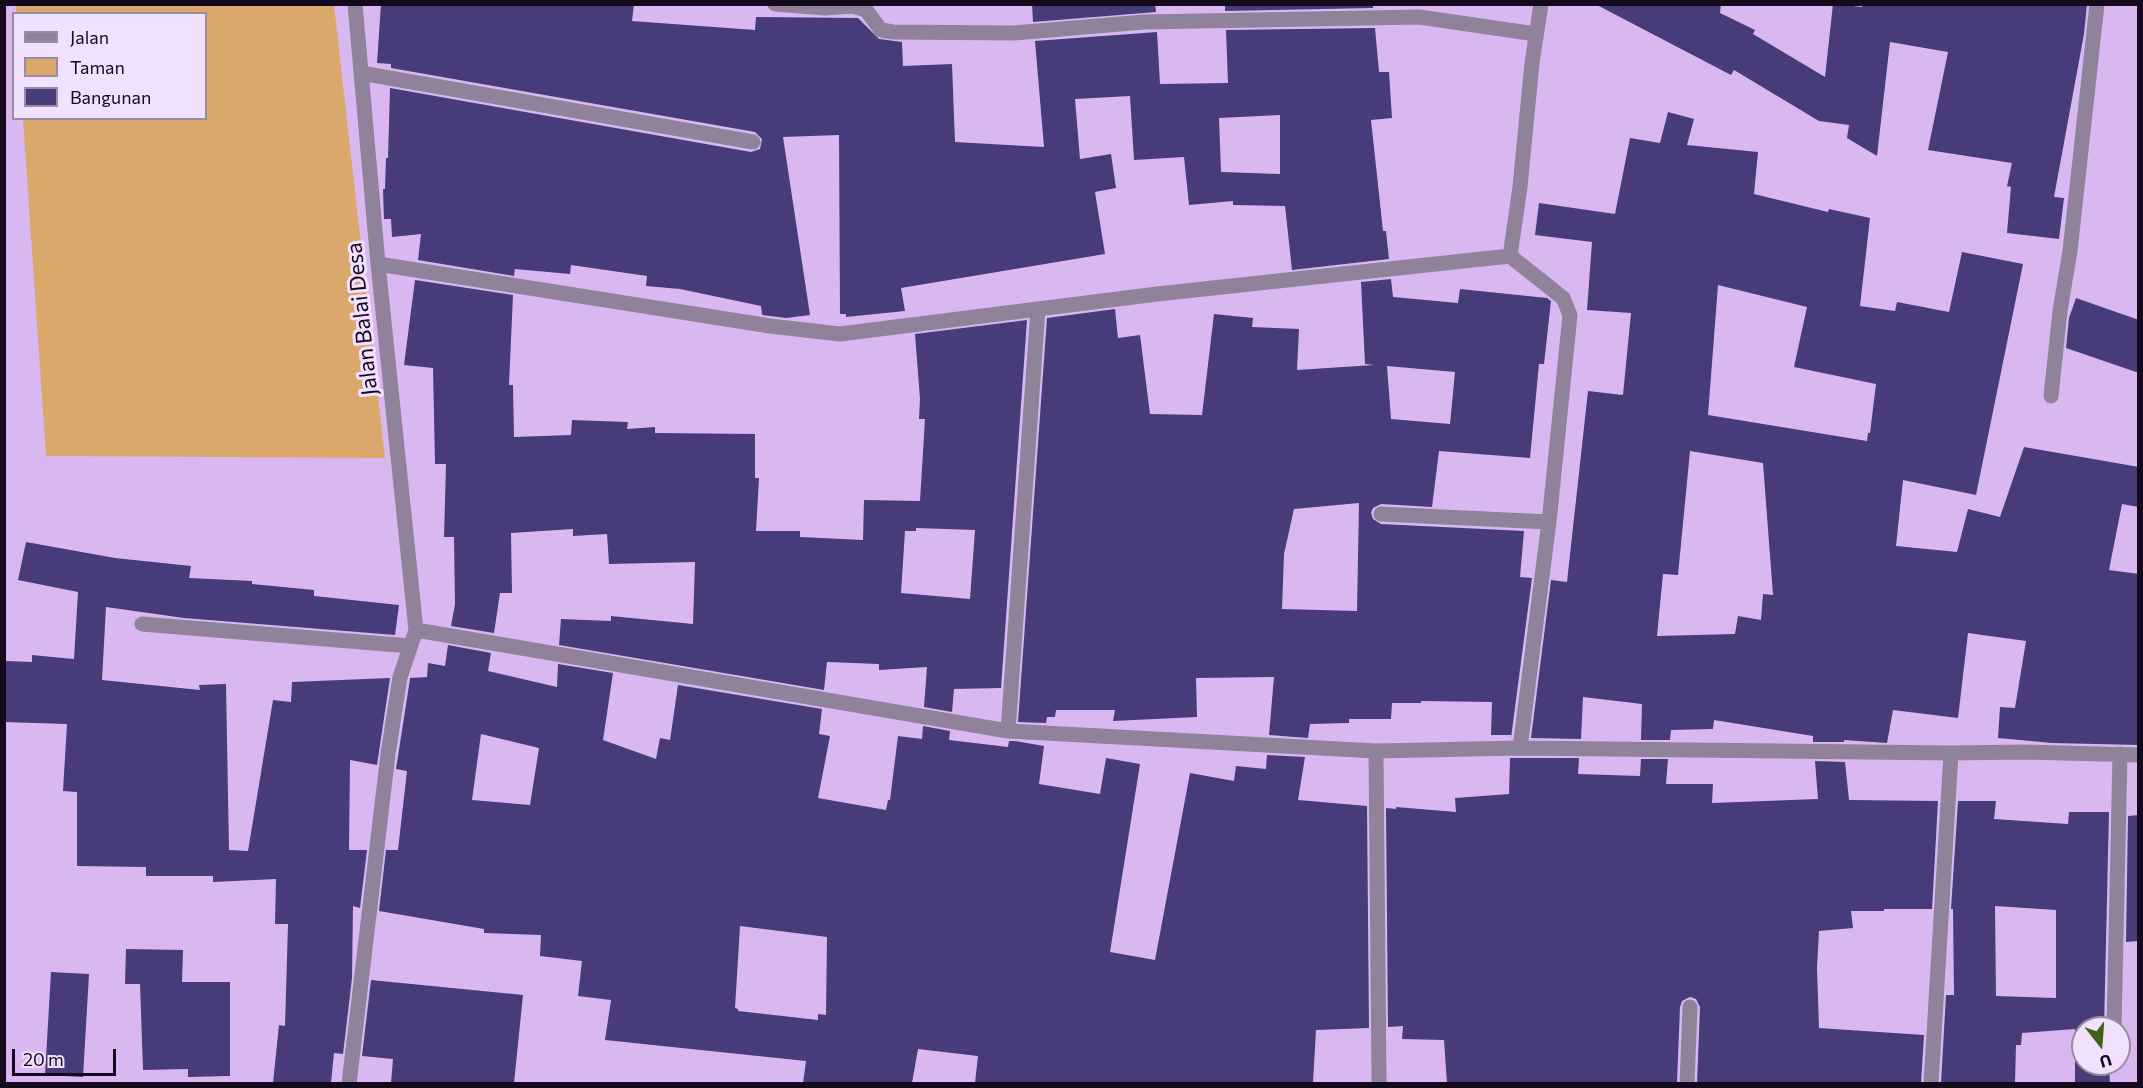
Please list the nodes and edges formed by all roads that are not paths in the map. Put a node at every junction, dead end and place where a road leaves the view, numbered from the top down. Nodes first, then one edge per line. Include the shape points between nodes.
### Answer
1 (355, 4) edge
2 (775, 4) edge
3 (1541, 4) edge
4 (2097, 4) edge
5 (1536, 34) junction
6 (361, 73) junction
7 (753, 142) dead end
8 (1510, 256) junction
9 (378, 264) junction
10 (1038, 309) junction
11 (2051, 396) dead end
12 (1380, 514) dead end
13 (1549, 522) junction
14 (142, 624) dead end
15 (416, 630) junction
16 (410, 646) junction
17 (1008, 731) junction
18 (1520, 748) junction
19 (1376, 752) junction
20 (1951, 753) junction
21 (2120, 754) junction
22 (2139, 755) edge
23 (1690, 1007) dead end
24 (2114, 1016) edge
25 (350, 1083) edge
26 (1379, 1083) edge
27 (1687, 1083) edge
28 (1931, 1083) edge

1 - 6 street, Jalan Balai Desa
2 - 5 street via 853,6 866,10 881,30 893,32 1014,33 1144,22 1419,16
3 - 5 street
4 - 11 street
5 - 8 street
6 - 7 street
6 - 9 street, Jalan Balai Desa
8 - 10 street
8 - 13 street via 1563,298 1570,315
9 - 10 street via 840,334
9 - 15 street, Jalan Balai Desa
10 - 17 street
12 - 13 street
13 - 18 street
14 - 16 street
15 - 16 street
15 - 17 street
16 - 25 street via 400,677 388,754
17 - 19 street
18 - 19 street
18 - 20 street
19 - 26 street
20 - 21 street
20 - 28 street
21 - 22 street
21 - 24 street
23 - 27 street

